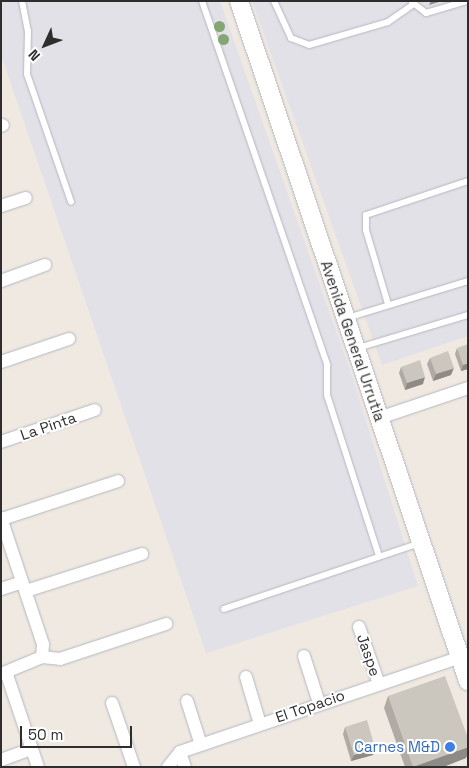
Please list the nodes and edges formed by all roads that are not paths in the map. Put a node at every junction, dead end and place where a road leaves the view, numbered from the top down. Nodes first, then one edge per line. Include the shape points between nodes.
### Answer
1 (22, 1) edge
2 (202, 1) edge
3 (239, 1) edge
4 (274, 1) edge
5 (467, 1) edge
6 (412, 3) edge
7 (468, 181) edge
8 (26, 198) dead end
9 (71, 202) dead end
10 (1, 206) edge
11 (45, 266) dead end
12 (1, 281) edge
13 (468, 281) edge
14 (388, 304) junction
15 (468, 315) edge
16 (346, 318) junction
17 (69, 339) dead end
18 (357, 349) junction
19 (1, 362) edge
20 (467, 392) edge
21 (95, 410) dead end
22 (379, 418) junction
23 (1, 442) edge
24 (118, 481) dead end
25 (2, 518) edge
26 (421, 542) junction
27 (142, 554) dead end
28 (379, 556) junction
29 (24, 586) junction
30 (1, 589) edge
31 (224, 609) dead end
32 (166, 624) dead end
33 (359, 627) dead end
34 (42, 656) junction
35 (304, 656) dead end
36 (460, 657) junction
37 (4, 673) edge
38 (246, 677) dead end
39 (468, 681) edge
40 (379, 684) junction
41 (187, 701) dead end
42 (112, 703) dead end
43 (319, 703) junction
44 (260, 724) junction
45 (201, 746) junction
46 (32, 749) junction
47 (180, 752) junction
48 (1, 760) edge
49 (38, 767) edge
50 (134, 767) edge
51 (168, 767) edge
52 (185, 767) edge

1 - 9 lane via 28,31 27,74
2 - 28 lane via 327,365 327,395
3 - 16 main road, Avenida General Urrutia
4 - 6 lane via 291,38 309,45 388,22
5 - 6 lane via 426,13
7 - 14 lane via 366,215 366,230
8 - 10 street
11 - 12 street
13 - 14 lane
14 - 16 lane
15 - 18 lane
16 - 18 main road, Avenida General Urrutia
17 - 19 street
18 - 22 main road, Avenida General Urrutia
20 - 22 street
21 - 23 street, La Pinta
22 - 26 main road, Avenida General Urrutia
24 - 25 street
25 - 29 street
26 - 28 lane
26 - 36 main road, Avenida General Urrutia
27 - 29 street
28 - 31 lane
29 - 30 street
29 - 34 street via 43,644
32 - 34 street via 60,659
33 - 40 street, Jaspe
34 - 37 street
35 - 43 street
36 - 39 main road, Avenida General Urrutia
36 - 40 street, El Topacio
37 - 46 street
38 - 44 street
40 - 43 street, El Topacio
41 - 45 street
42 - 50 street
43 - 44 street, El Topacio
44 - 45 street, El Topacio
45 - 47 street, El Topacio
46 - 48 street
46 - 49 street
47 - 51 street
47 - 52 street

